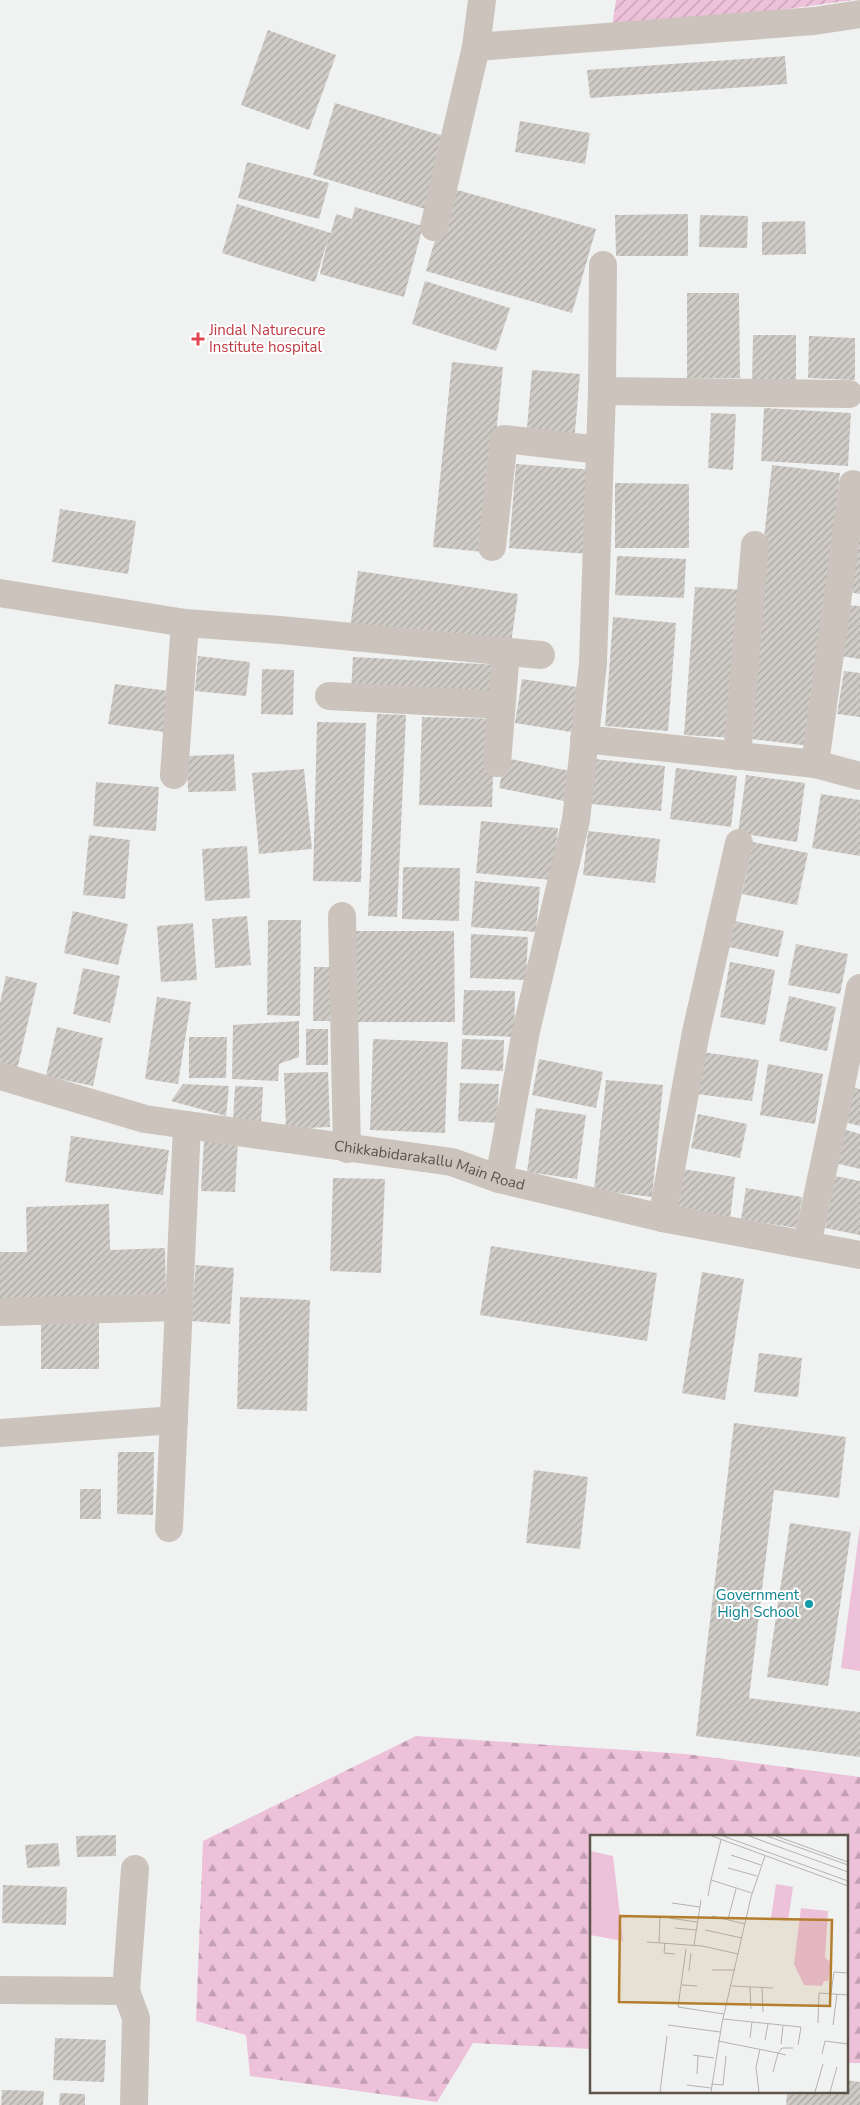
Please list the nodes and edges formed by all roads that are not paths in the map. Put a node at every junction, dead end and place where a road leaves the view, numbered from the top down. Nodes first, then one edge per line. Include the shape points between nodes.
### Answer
1 (482, 0) edge
2 (860, 14) edge
3 (476, 47) junction
4 (434, 227) dead end
5 (603, 265) dead end
6 (602, 391) junction
7 (848, 394) dead end
8 (600, 450) junction
9 (853, 484) dead end
10 (755, 546) dead end
11 (492, 547) dead end
12 (0, 593) edge
13 (185, 623) junction
14 (506, 652) junction
15 (541, 656) dead end
16 (329, 696) dead end
17 (502, 705) junction
18 (584, 739) junction
19 (737, 756) junction
20 (497, 763) dead end
21 (815, 764) junction
22 (174, 775) dead end
23 (860, 776) edge
24 (739, 843) dead end
25 (342, 916) dead end
26 (860, 988) edge
27 (852, 1073) edge
28 (0, 1076) edge
29 (187, 1125) junction
30 (347, 1149) junction
31 (499, 1179) junction
32 (662, 1218) junction
33 (807, 1245) junction
34 (860, 1255) edge
35 (179, 1307) junction
36 (0, 1312) edge
37 (174, 1420) junction
38 (0, 1433) edge
39 (169, 1528) dead end
40 (135, 1868) dead end
41 (0, 1990) edge
42 (126, 1991) junction
43 (134, 2105) edge

1 - 3 street
2 - 3 street via 814,21
3 - 4 street
5 - 6 street
6 - 7 street
6 - 8 street
8 - 11 street via 504,439
8 - 18 street via 593,663
9 - 21 street
10 - 19 street
12 - 13 street
13 - 14 street
13 - 22 street
14 - 15 street
14 - 17 street
16 - 17 street
17 - 20 street
18 - 19 street
18 - 31 street via 576,820 526,1031
19 - 21 street
21 - 23 street
24 - 32 street via 696,1032
25 - 30 street
26 - 27 street
27 - 33 street
28 - 29 street, Chikkabidarakallu Main Road via 145,1119
29 - 30 street, Chikkabidarakallu Main Road
29 - 35 street
30 - 31 street, Chikkabidarakallu Main Road via 452,1162
31 - 32 street, Chikkabidarakallu Main Road
32 - 33 street, Chikkabidarakallu Main Road
33 - 34 street, Chikkabidarakallu Main Road
35 - 36 street
35 - 37 street
37 - 38 street
37 - 39 street
40 - 42 street
41 - 42 street
42 - 43 street via 136,2018

